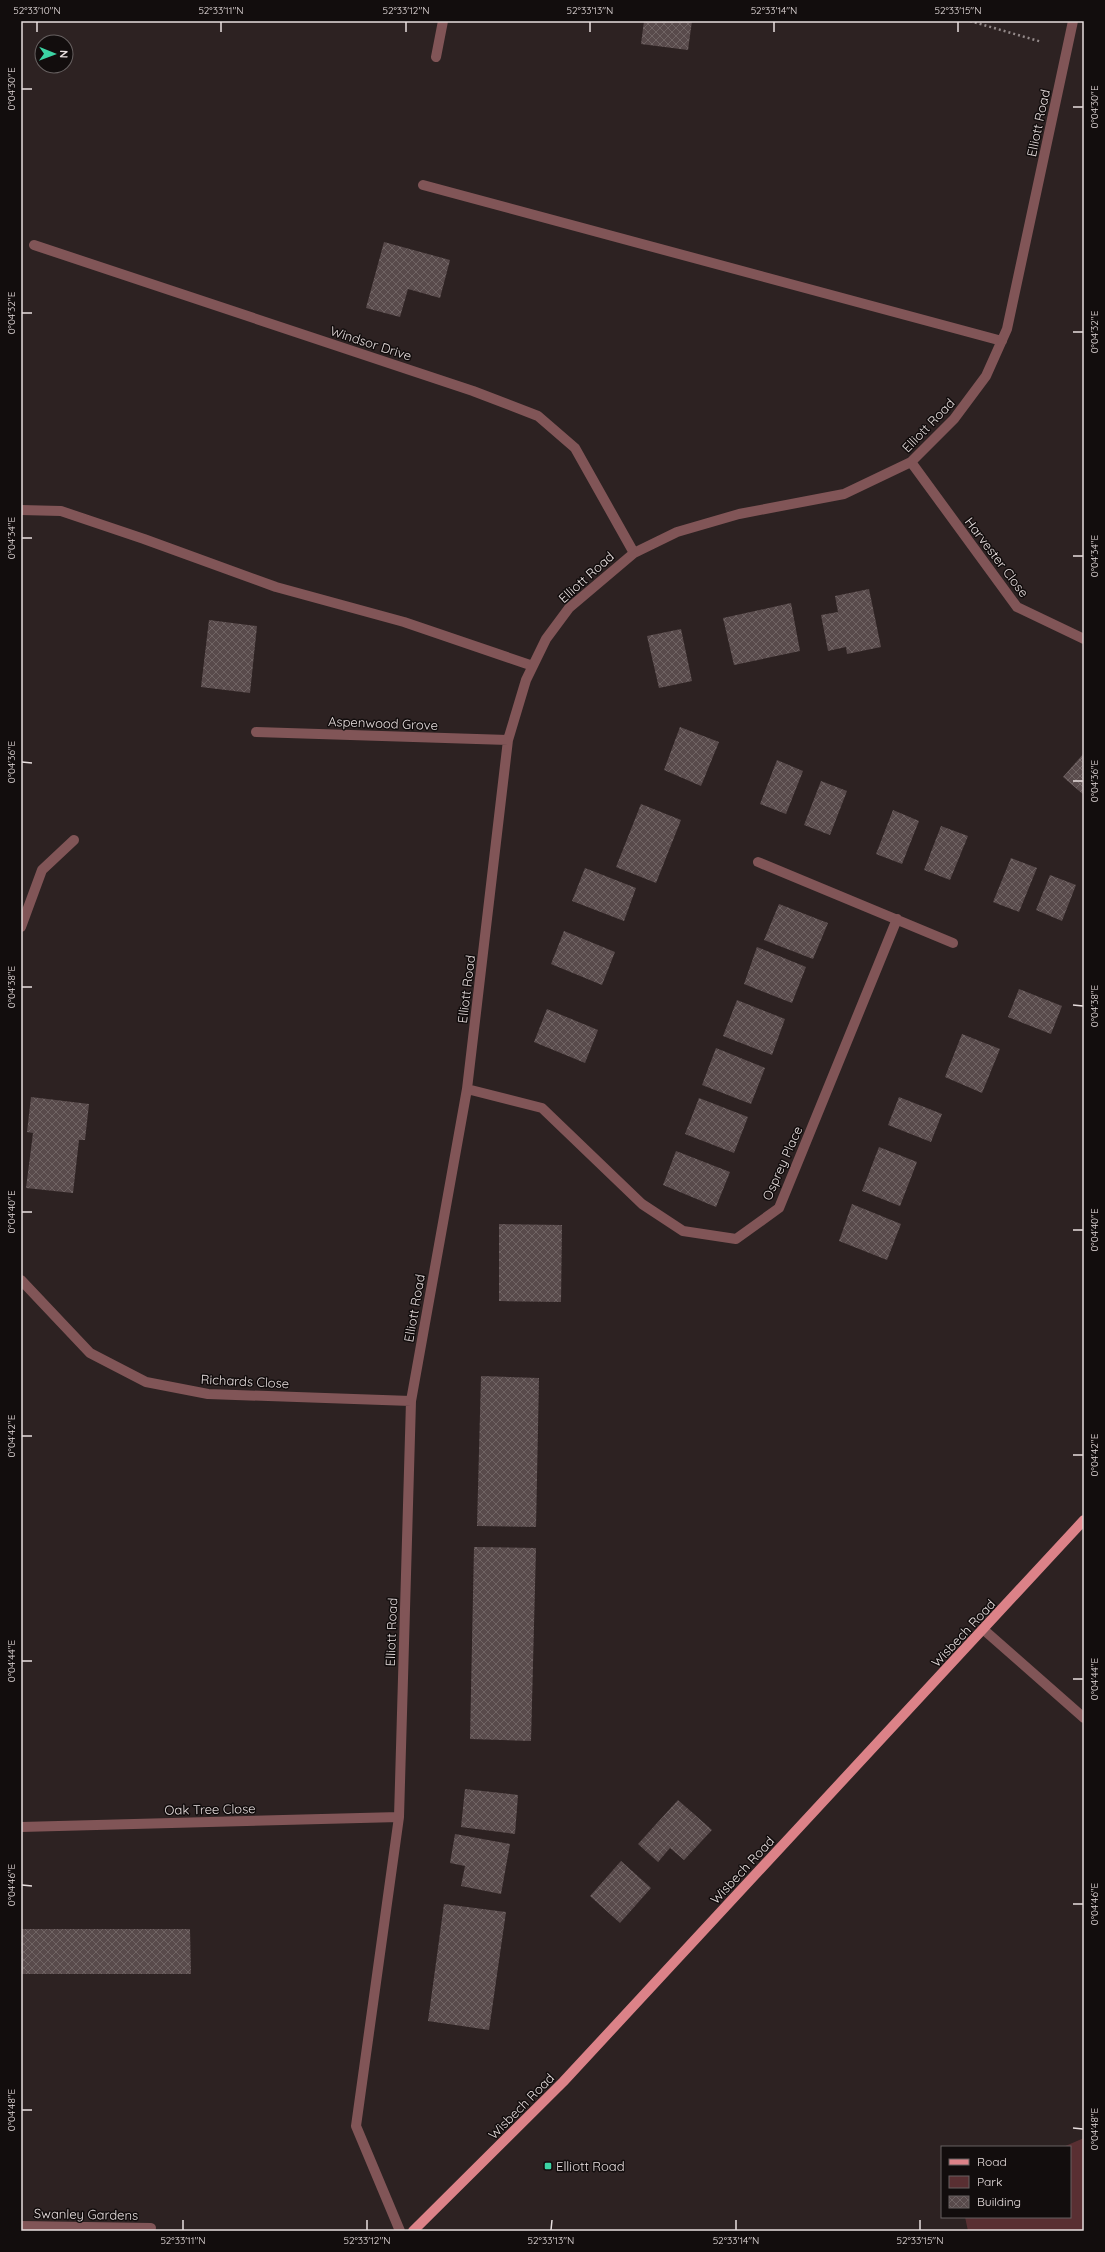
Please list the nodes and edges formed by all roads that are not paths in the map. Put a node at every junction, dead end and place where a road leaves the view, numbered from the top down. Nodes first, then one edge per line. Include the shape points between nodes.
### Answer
1 (443, 21) edge
2 (1073, 21) edge
3 (436, 57) dead end
4 (423, 185) dead end
5 (34, 245) dead end
6 (1002, 341) junction
7 (911, 462) junction
8 (21, 510) edge
9 (634, 553) junction
10 (1084, 639) edge
11 (533, 666) junction
12 (256, 732) dead end
13 (508, 740) junction
14 (74, 840) dead end
15 (758, 862) dead end
16 (897, 919) junction
17 (21, 927) edge
18 (953, 942) dead end
19 (467, 1089) junction
20 (21, 1280) edge
21 (411, 1401) junction
22 (1084, 1520) edge
23 (984, 1630) junction
24 (1084, 1718) edge
25 (399, 1817) junction
26 (21, 1827) edge
27 (21, 2226) edge
28 (151, 2228) dead end
29 (400, 2231) edge
30 (413, 2231) edge

1 - 3 street
2 - 6 street, Elliott Road via 1007,329
4 - 6 street
5 - 9 street, Windsor Drive via 473,391 538,416 575,448
6 - 7 street, Elliott Road via 986,376 954,419
7 - 9 street, Elliott Road via 844,494 738,514 677,532
7 - 10 street, Harvester Close via 1017,607
8 - 11 street via 61,511 276,587 404,622
9 - 11 street, Elliott Road via 569,608 546,639
11 - 13 street, Elliott Road via 526,680
12 - 13 street, Aspenwood Grove
13 - 19 street, Elliott Road
14 - 17 street via 42,870
15 - 16 street
16 - 18 street
16 - 19 street, Osprey Place via 780,1208 736,1239 683,1231 642,1204 542,1108
19 - 21 street, Elliott Road
20 - 21 street, Richards Close via 90,1353 146,1382 208,1394
21 - 25 street, Elliott Road
22 - 23 main road, Wisbech Road
23 - 24 street
23 - 30 main road, Wisbech Road via 563,2082
25 - 26 street, Oak Tree Close
25 - 29 street, Elliott Road via 356,2126
27 - 28 street, Swanley Gardens

